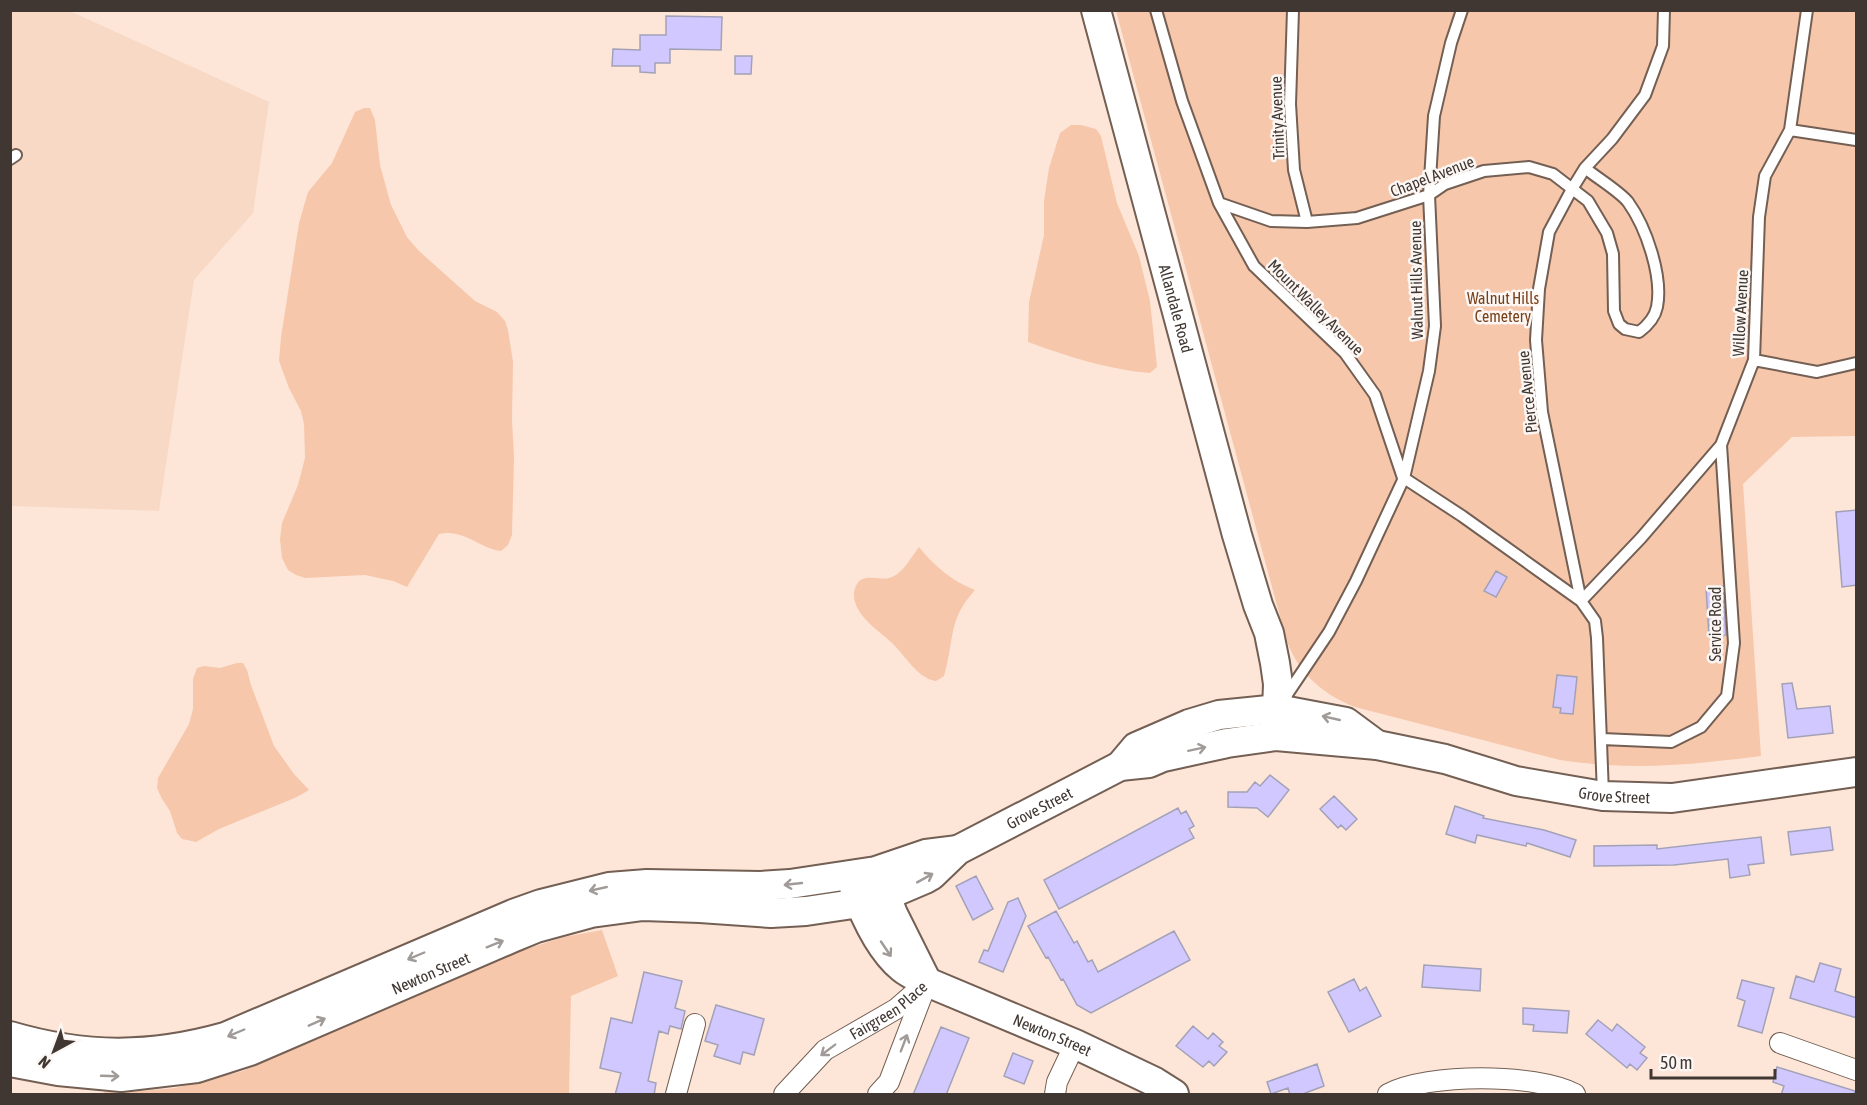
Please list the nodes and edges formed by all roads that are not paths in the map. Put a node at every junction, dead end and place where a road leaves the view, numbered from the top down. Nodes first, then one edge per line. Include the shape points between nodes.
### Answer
1 (1096, 10) edge
2 (1156, 10) edge
3 (1293, 10) edge
4 (1462, 10) edge
5 (1664, 10) edge
6 (1807, 10) edge
7 (1790, 130) junction
8 (1857, 141) edge
9 (1585, 168) junction
10 (1572, 189) junction
11 (1429, 195) junction
12 (1219, 203) junction
13 (1307, 222) junction
14 (1754, 360) junction
15 (1857, 363) edge
16 (1722, 445) junction
17 (1404, 478) junction
18 (1581, 601) junction
19 (1272, 719) junction
20 (1602, 739) junction
21 (1857, 772) edge
22 (1603, 796) junction
23 (868, 887) junction
24 (927, 982) junction
25 (695, 1024) dead end
26 (10, 1036) edge
27 (1780, 1042) dead end
28 (1075, 1044) junction
29 (10, 1062) edge
30 (1857, 1070) edge
31 (676, 1095) edge
32 (784, 1095) edge
33 (878, 1095) edge
34 (1055, 1095) edge
35 (1174, 1095) edge
36 (1388, 1095) edge
37 (1575, 1095) edge

1 - 19 main road, Allandale Road via 1258,605 1259,695
2 - 12 lane, Mount Walley Avenue via 1182,101
3 - 13 lane, Trinity Avenue via 1290,104 1294,170
4 - 11 lane, Walnut Hills Avenue via 1434,116
5 - 9 lane, Pierce Avenue via 1664,46 1645,95
6 - 7 lane, Willow Avenue
7 - 8 lane
7 - 14 lane, Willow Avenue via 1765,176 1759,217
9 - 10 lane, Pierce Avenue
9 - 10 lane, Chapel Avenue via 1627,201 1644,230 1653,257 1658,308 1639,332 1619,324 1614,311 1613,254 1606,233 1588,201
10 - 11 lane, Chapel Avenue via 1553,174 1529,167 1484,171 1444,184
10 - 18 lane, Pierce Avenue via 1549,232 1539,289 1536,340 1542,412
11 - 13 lane, Chapel Avenue via 1357,218
11 - 17 lane, Walnut Hills Avenue via 1435,326 1429,371
12 - 13 lane, Chapel Avenue via 1271,221
12 - 17 lane, Mount Walley Avenue via 1254,266 1346,353 1375,396
14 - 15 lane via 1817,372
14 - 16 lane, Willow Avenue
16 - 18 lane, Willow Avenue
16 - 20 lane, Service Road via 1734,643 1727,696 1701,727 1671,741
17 - 18 lane
17 - 19 lane via 1329,632
18 - 20 lane, Pierce Avenue via 1595,621
19 - 22 main road, Grove Street via 1347,722 1377,745 1445,759 1516,781
19 - 23 main road, Grove Street via 1219,715 1160,747 1149,763 1120,766 958,850 926,854
20 - 22 lane, Pierce Avenue
21 - 22 main road, Grove Street via 1672,798
23 - 24 main road, Newton Street via 888,954 904,970
23 -> 26 main road, Newton Street via 685,883 609,887 513,914 225,1037 182,1048 141,1053 95,1052
29 -> 23 main road, Newton Street via 121,1077 197,1068 250,1051 536,928 591,913 653,906 771,913 806,911
24 - 28 main road, Newton Street
24 -> 32 street, Fairgreen Place via 896,1009 825,1050
33 -> 24 street, Fairgreen Place via 889,1082
25 - 31 street
27 - 30 street
28 - 34 street
28 - 35 main road, Newton Street
36 - 37 street via 1402,1087 1461,1079 1510,1078

